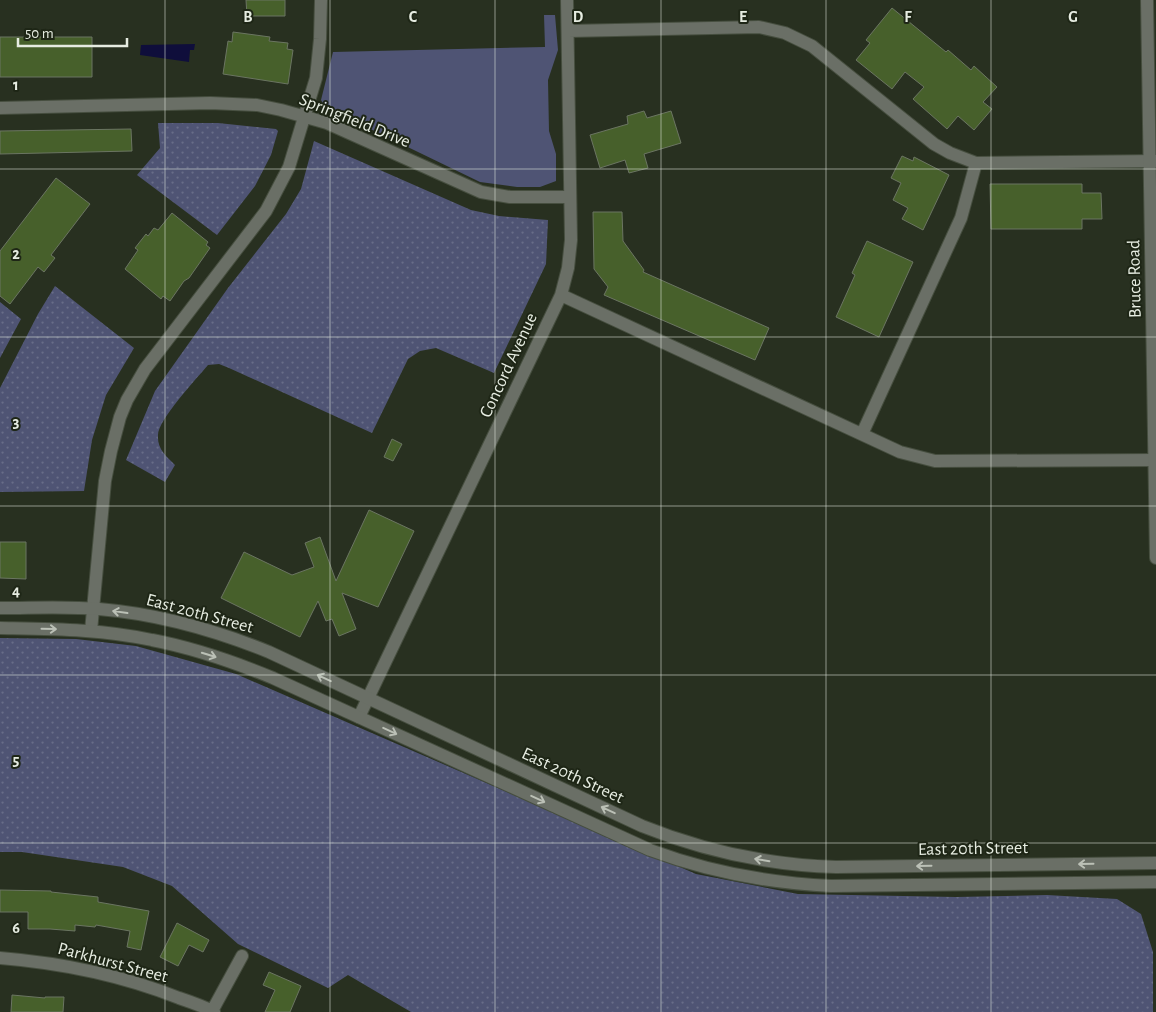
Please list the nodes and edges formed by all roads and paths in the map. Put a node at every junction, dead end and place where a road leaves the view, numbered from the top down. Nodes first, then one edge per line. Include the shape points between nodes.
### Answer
1 (321, 0) edge
2 (567, 0) edge
3 (1147, 0) edge
4 (568, 30) junction
5 (0, 108) edge
6 (305, 116) junction
7 (1153, 161) edge
8 (976, 163) junction
9 (570, 197) junction
10 (560, 295) junction
11 (862, 434) junction
12 (1155, 460) junction
13 (1156, 558) edge
14 (0, 608) edge
15 (93, 609) junction
16 (0, 628) edge
17 (92, 631) junction
18 (368, 698) junction
19 (359, 717) junction
20 (1156, 863) edge
21 (1156, 882) edge
22 (242, 956) dead end
23 (0, 958) edge
24 (213, 1011) edge

1 - 6 street via 316,78
2 - 4 street, Concord Avenue
3 - 7 street, Bruce Road
4 - 8 street via 759,27 785,33 812,46 934,144
4 - 9 street, Concord Avenue
5 - 6 street, Springfield Drive via 234,103
6 - 9 street, Springfield Drive via 481,192 510,197
6 - 15 street via 289,167 275,197 150,362 127,400 115,434 105,481
7 - 8 street
7 - 12 street, Bruce Road
8 - 11 street via 961,218
9 - 10 street, Concord Avenue via 571,240 568,268
10 - 11 street
10 - 18 street, Concord Avenue
11 - 12 street via 900,452 935,461
12 - 13 street, Bruce Road
14 - 15 street, East 20th Street
15 - 17 street
18 -> 15 street, East 20th Street via 228,636 165,619
16 -> 17 street, East 20th Street
17 -> 19 street, East 20th Street via 152,640 214,656 265,674
18 - 19 street, Concord Avenue
20 -> 18 street, East 20th Street via 826,867 737,855 642,826
19 -> 21 street, East 20th Street via 650,850 733,875 790,884 831,886
22 - 24 street
23 - 24 street, Parkhurst Street via 92,970 144,984

